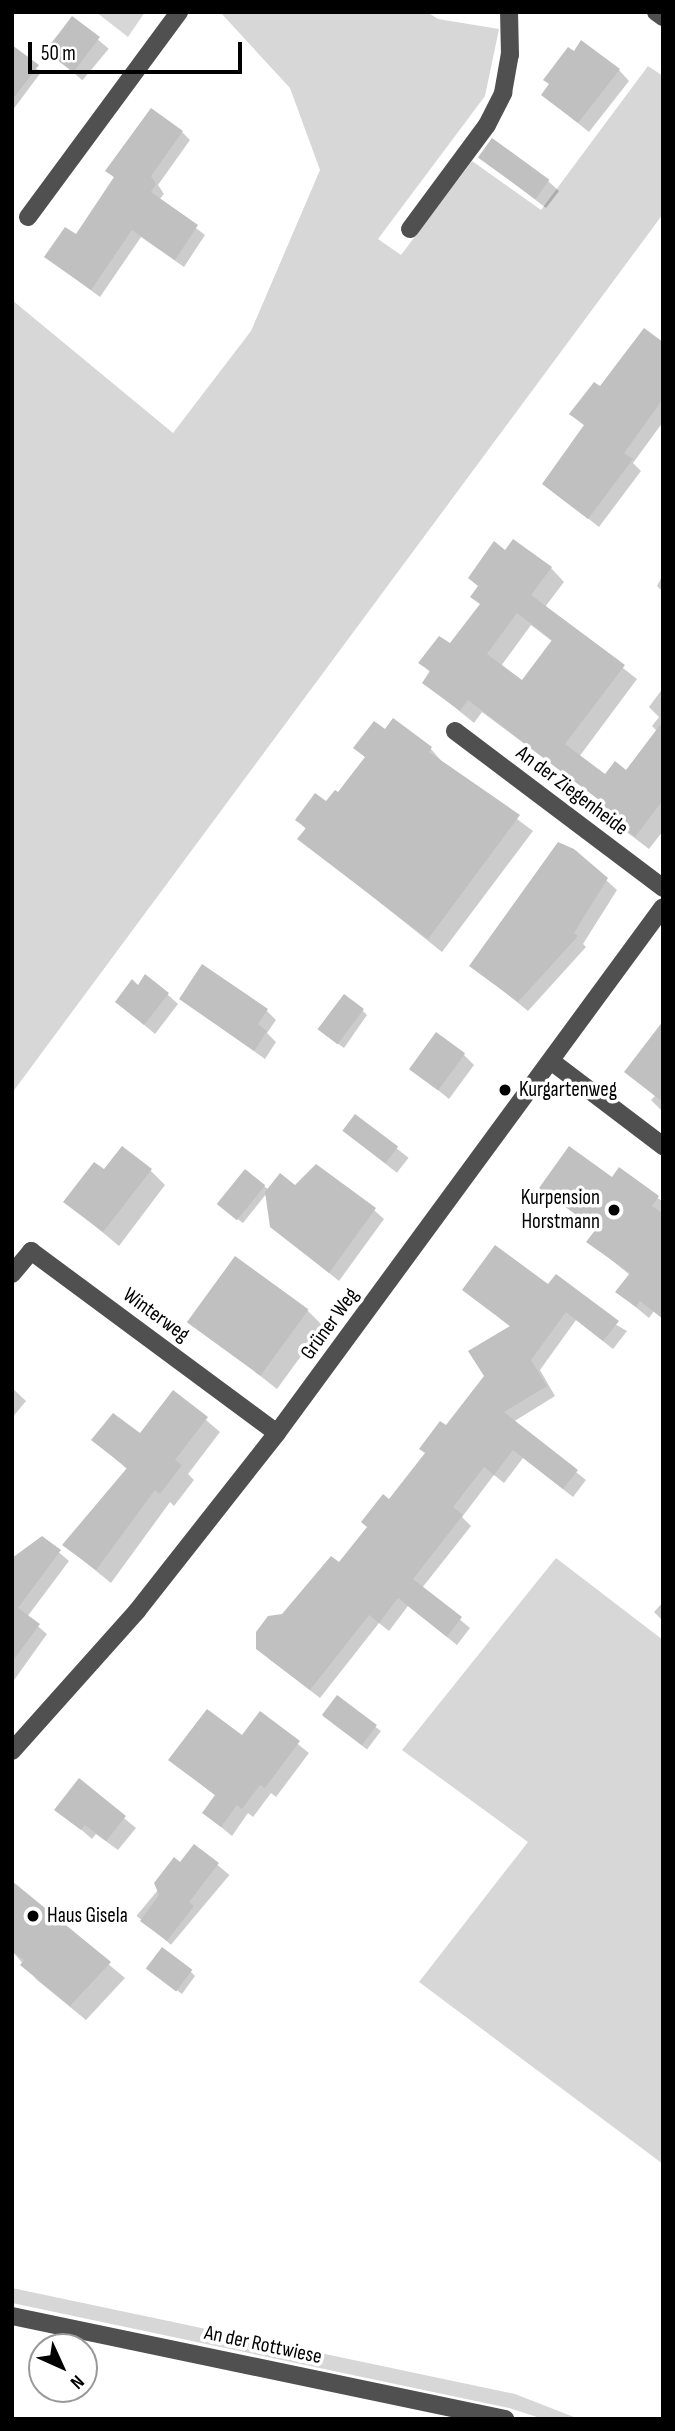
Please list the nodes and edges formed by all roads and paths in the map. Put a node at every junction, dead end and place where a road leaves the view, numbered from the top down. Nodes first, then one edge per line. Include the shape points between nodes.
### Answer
1 (179, 12) edge
2 (509, 12) edge
3 (656, 12) edge
4 (663, 17) edge
5 (28, 217) dead end
6 (410, 229) dead end
7 (455, 731) dead end
8 (663, 888) edge
9 (663, 907) edge
10 (551, 1061) junction
11 (663, 1146) edge
12 (12, 1274) edge
13 (277, 1433) junction
14 (12, 1751) edge
15 (12, 2315) edge
16 (505, 2419) edge

1 - 5 street
2 - 6 street via 510,55 503,93 487,125
3 - 4 street
7 - 8 street, An der Ziegenheide
9 - 10 street, Grüner Weg
10 - 11 street
10 - 13 street, Grüner Weg
12 - 13 street, Winterweg via 31,1251
13 - 14 street, Grüner Weg via 136,1611
15 - 16 street, An der Rottwiese

